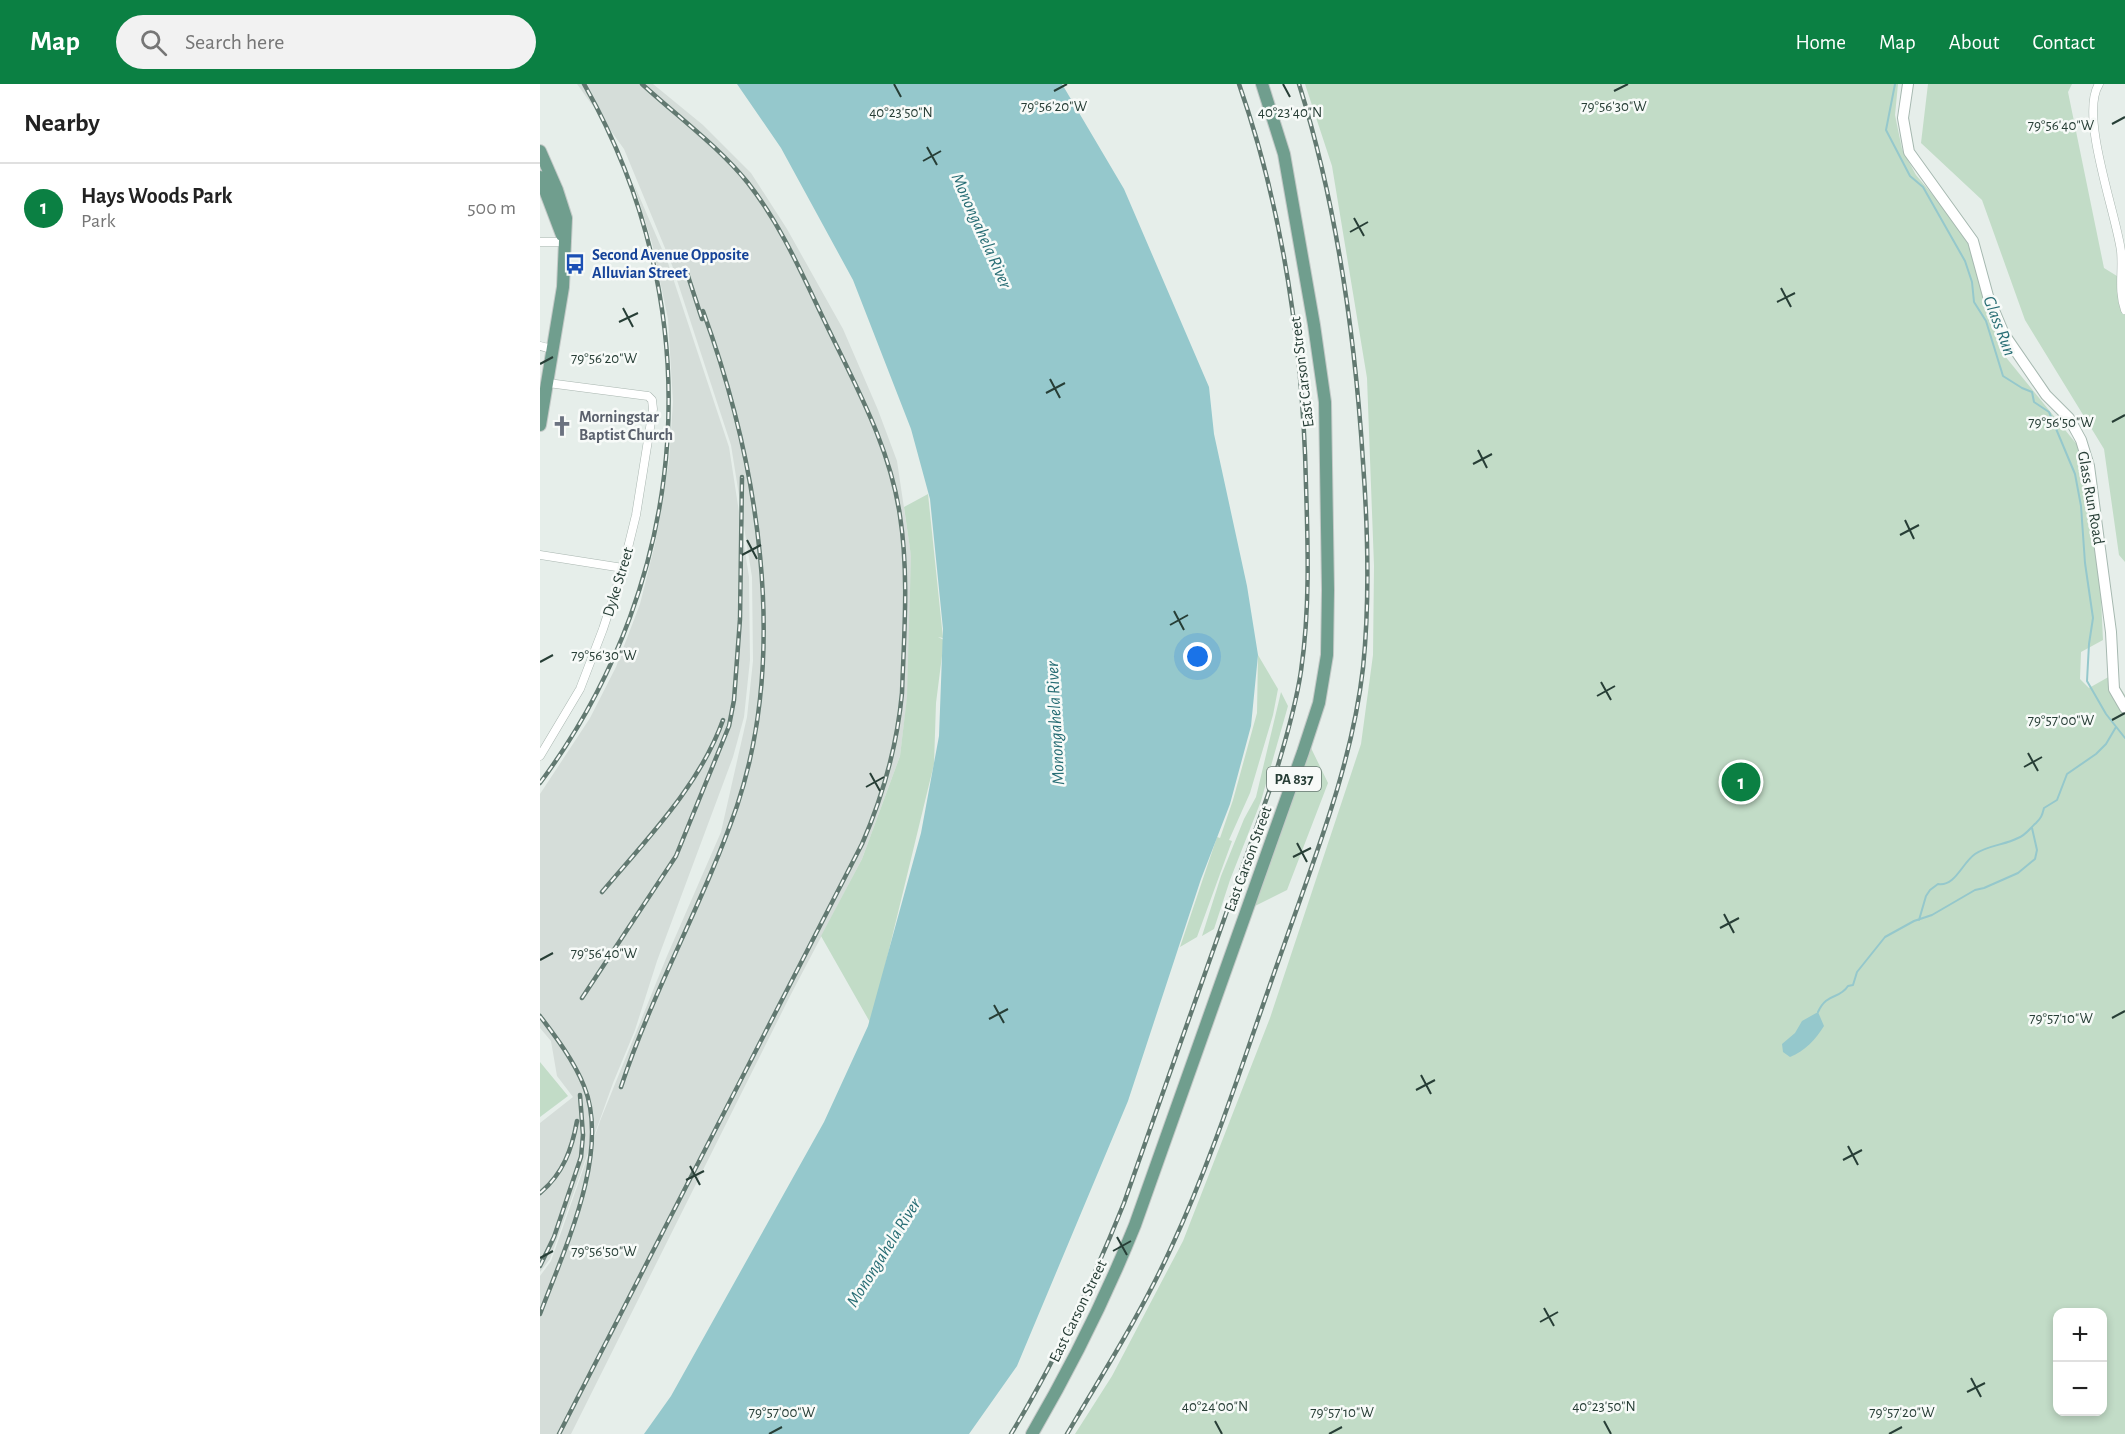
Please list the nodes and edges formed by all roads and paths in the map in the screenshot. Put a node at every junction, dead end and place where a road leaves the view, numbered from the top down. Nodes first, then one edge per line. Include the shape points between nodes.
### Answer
1 (1262, 84) edge
2 (1908, 84) edge
3 (2099, 84) edge
4 (540, 151) edge
5 (540, 177) edge
6 (540, 242) edge
7 (565, 242) junction
8 (2125, 310) edge
9 (546, 347) edge
10 (548, 383) junction
11 (540, 420) edge
12 (540, 425) edge
13 (540, 555) edge
14 (623, 568) junction
15 (2125, 708) edge
16 (540, 756) edge
17 (1032, 1434) edge

1 - 17 main road, East Carson Street / PA 837 via 1284,154 1325,402 1329,590 1323,679 1304,752 1139,1216 1102,1302
2 - 15 main road, Glass Run Road via 1903,118 1909,152 1973,240 1988,296 2004,334 2046,395 2069,418 2081,440 2089,465 2111,632 2114,689
3 - 8 street via 2092,119 2121,252 2121,300
4 - 7 main road via 562,203
5 - 7 main road
6 - 7 street
7 - 9 main road via 564,287
9 - 10 main road
10 - 11 main road
10 - 14 street, Dyke Street via 648,396 652,400 636,515
11 - 12 main road
13 - 14 street
14 - 16 street, Dyke Street via 580,689

